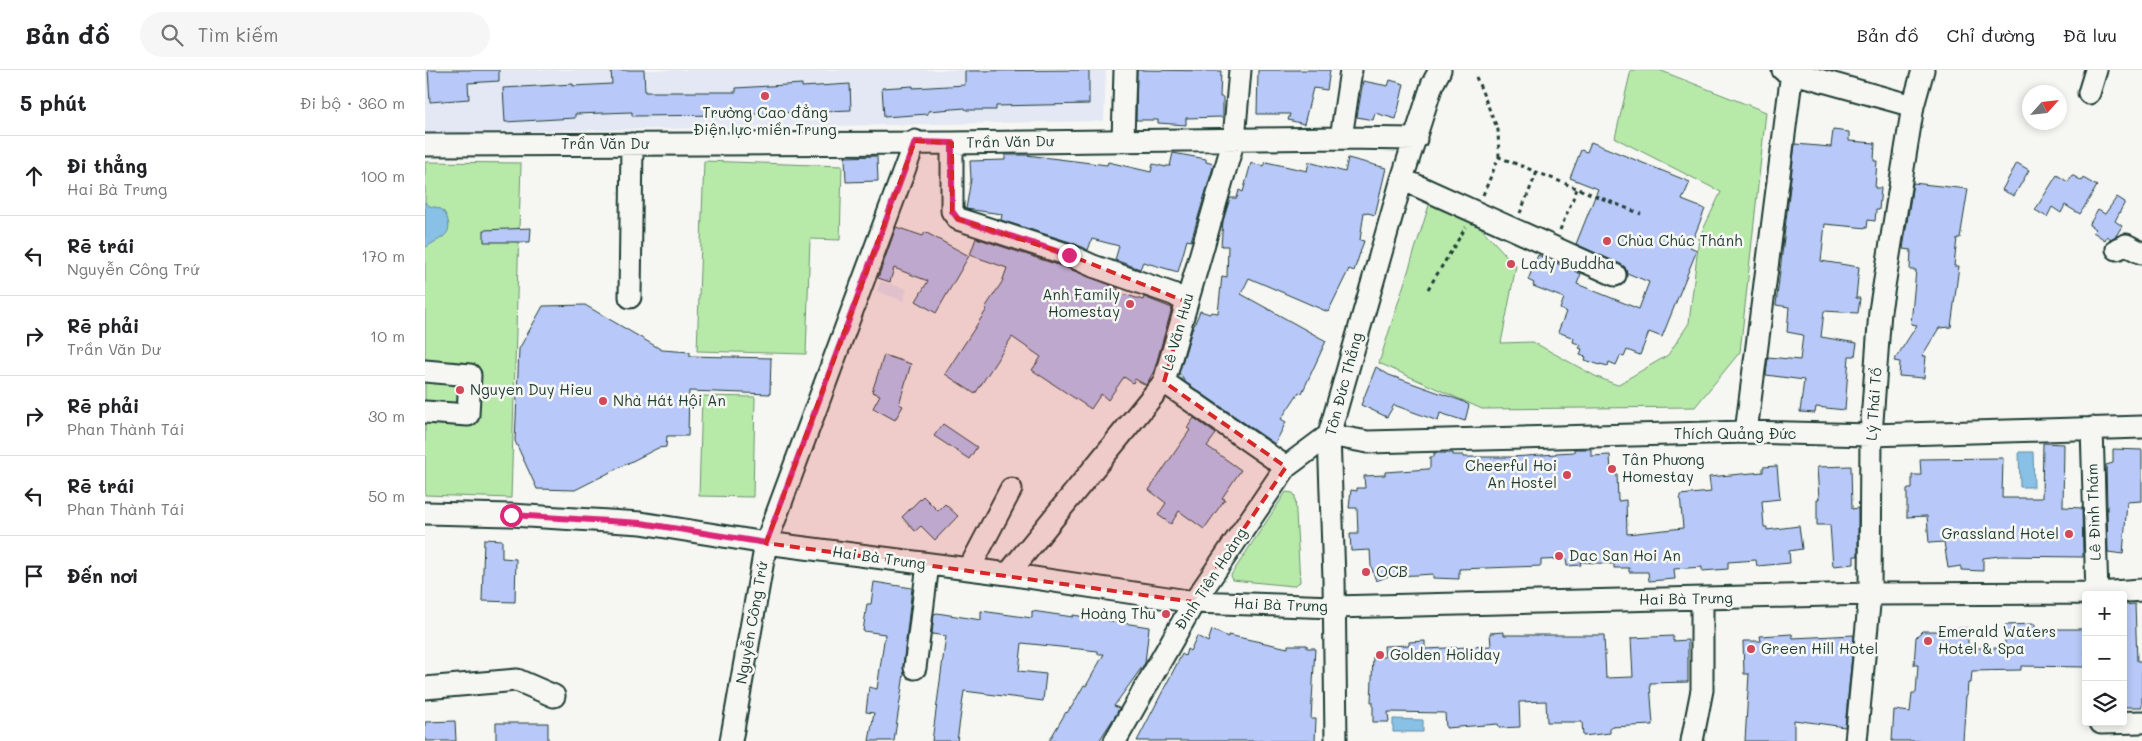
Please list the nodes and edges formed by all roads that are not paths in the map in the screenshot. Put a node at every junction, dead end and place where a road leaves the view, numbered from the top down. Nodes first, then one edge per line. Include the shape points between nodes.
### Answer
1 (1125, 70) edge
2 (1240, 70) edge
3 (1351, 70) edge
4 (1440, 70) edge
5 (1923, 70) edge
6 (2096, 70) edge
7 (1788, 71) edge
8 (2089, 92) dead end
9 (1913, 106) junction
10 (1341, 138) junction
11 (1235, 139) junction
12 (1416, 139) junction
13 (1123, 140) junction
14 (915, 142) junction
15 (952, 143) junction
16 (632, 144) junction
17 (425, 145) edge
18 (1402, 179) junction
19 (2117, 249) dead end
20 (2142, 253) edge
21 (1615, 275) dead end
22 (630, 297) dead end
23 (1187, 302) junction
24 (425, 371) edge
25 (1164, 382) junction
26 (425, 412) edge
27 (2142, 427) edge
28 (2092, 428) junction
29 (1746, 432) junction
30 (1329, 435) junction
31 (1871, 435) junction
32 (1286, 467) junction
33 (1011, 489) dead end
34 (425, 513) edge
35 (766, 543) junction
36 (928, 564) junction
37 (969, 569) junction
38 (1008, 574) junction
39 (2142, 590) edge
40 (2097, 591) edge
41 (2127, 591) edge
42 (1870, 594) junction
43 (2082, 594) edge
44 (1702, 599) junction
45 (1193, 602) junction
46 (1333, 607) junction
47 (915, 668) dead end
48 (425, 688) edge
49 (554, 696) dead end
50 (2142, 722) edge
51 (2100, 729) edge
52 (731, 741) edge
53 (1115, 741) edge
54 (1336, 741) edge
55 (1692, 741) edge
56 (1856, 741) edge

1 - 13 street
2 - 11 street, Lê Văn Hưu
3 - 10 street
4 - 12 street, Tôn Đức Thắng via 1432,84
5 - 9 street, Lý Thái Tổ
6 - 8 street
7 - 9 street
7 - 29 street
9 - 31 street, Lý Thái Tổ via 1880,311
10 - 11 street, Trần Văn Dư
10 - 12 street, Trần Văn Dư
11 - 13 street, Trần Văn Dư
11 - 23 street, Lê Văn Hưu
12 - 18 street, Tôn Đức Thắng
13 - 15 street, Trần Văn Dư
14 - 15 street, Trần Văn Dư
14 - 16 street, Trần Văn Dư
14 - 35 street, Nguyễn Công Trứ
15 - 23 street via 952,211 958,219 1069,255
16 - 17 street, Trần Văn Dư
16 - 22 street
18 - 21 street
18 - 30 street, Tôn Đức Thắng
19 - 20 street via 2126,246
23 - 25 street, Lê Văn Hưu
24 - 26 street via 470,375 468,415
25 - 32 street
25 - 38 street, Lê Văn Hưu
27 - 28 street, Thích Quảng Đức
28 - 31 street, Thích Quảng Đức
28 - 40 street, Lê Đình Thám
29 - 30 street, Thích Quảng Đức via 1368,442
29 - 31 street, Thích Quảng Đức
30 - 32 street, Đinh Tiên Hoàng
30 - 46 street, Tôn Đức Thắng
31 - 42 street, Lý Thái Tổ
32 - 45 street, Đinh Tiên Hoàng
33 - 37 street
34 - 35 street, Hai Bà Trưng via 641,523
35 - 36 street, Hai Bà Trưng
35 - 52 street, Nguyễn Công Trứ
36 - 37 street, Hai Bà Trưng
36 - 47 street
37 - 38 street, Hai Bà Trưng
38 - 45 street, Hai Bà Trưng
39 - 41 street, Hai Bà Trưng
42 - 43 street, Hai Bà Trưng
42 - 44 street, Hai Bà Trưng
42 - 56 street, Lý Thái Tổ
44 - 46 street, Hai Bà Trưng
44 - 55 street via 1702,690
45 - 46 street, Hai Bà Trưng
45 - 53 street, Đinh Tiên Hoàng
46 - 54 street, Tôn Đức Thắng
48 - 49 street via 517,680
50 - 51 street

